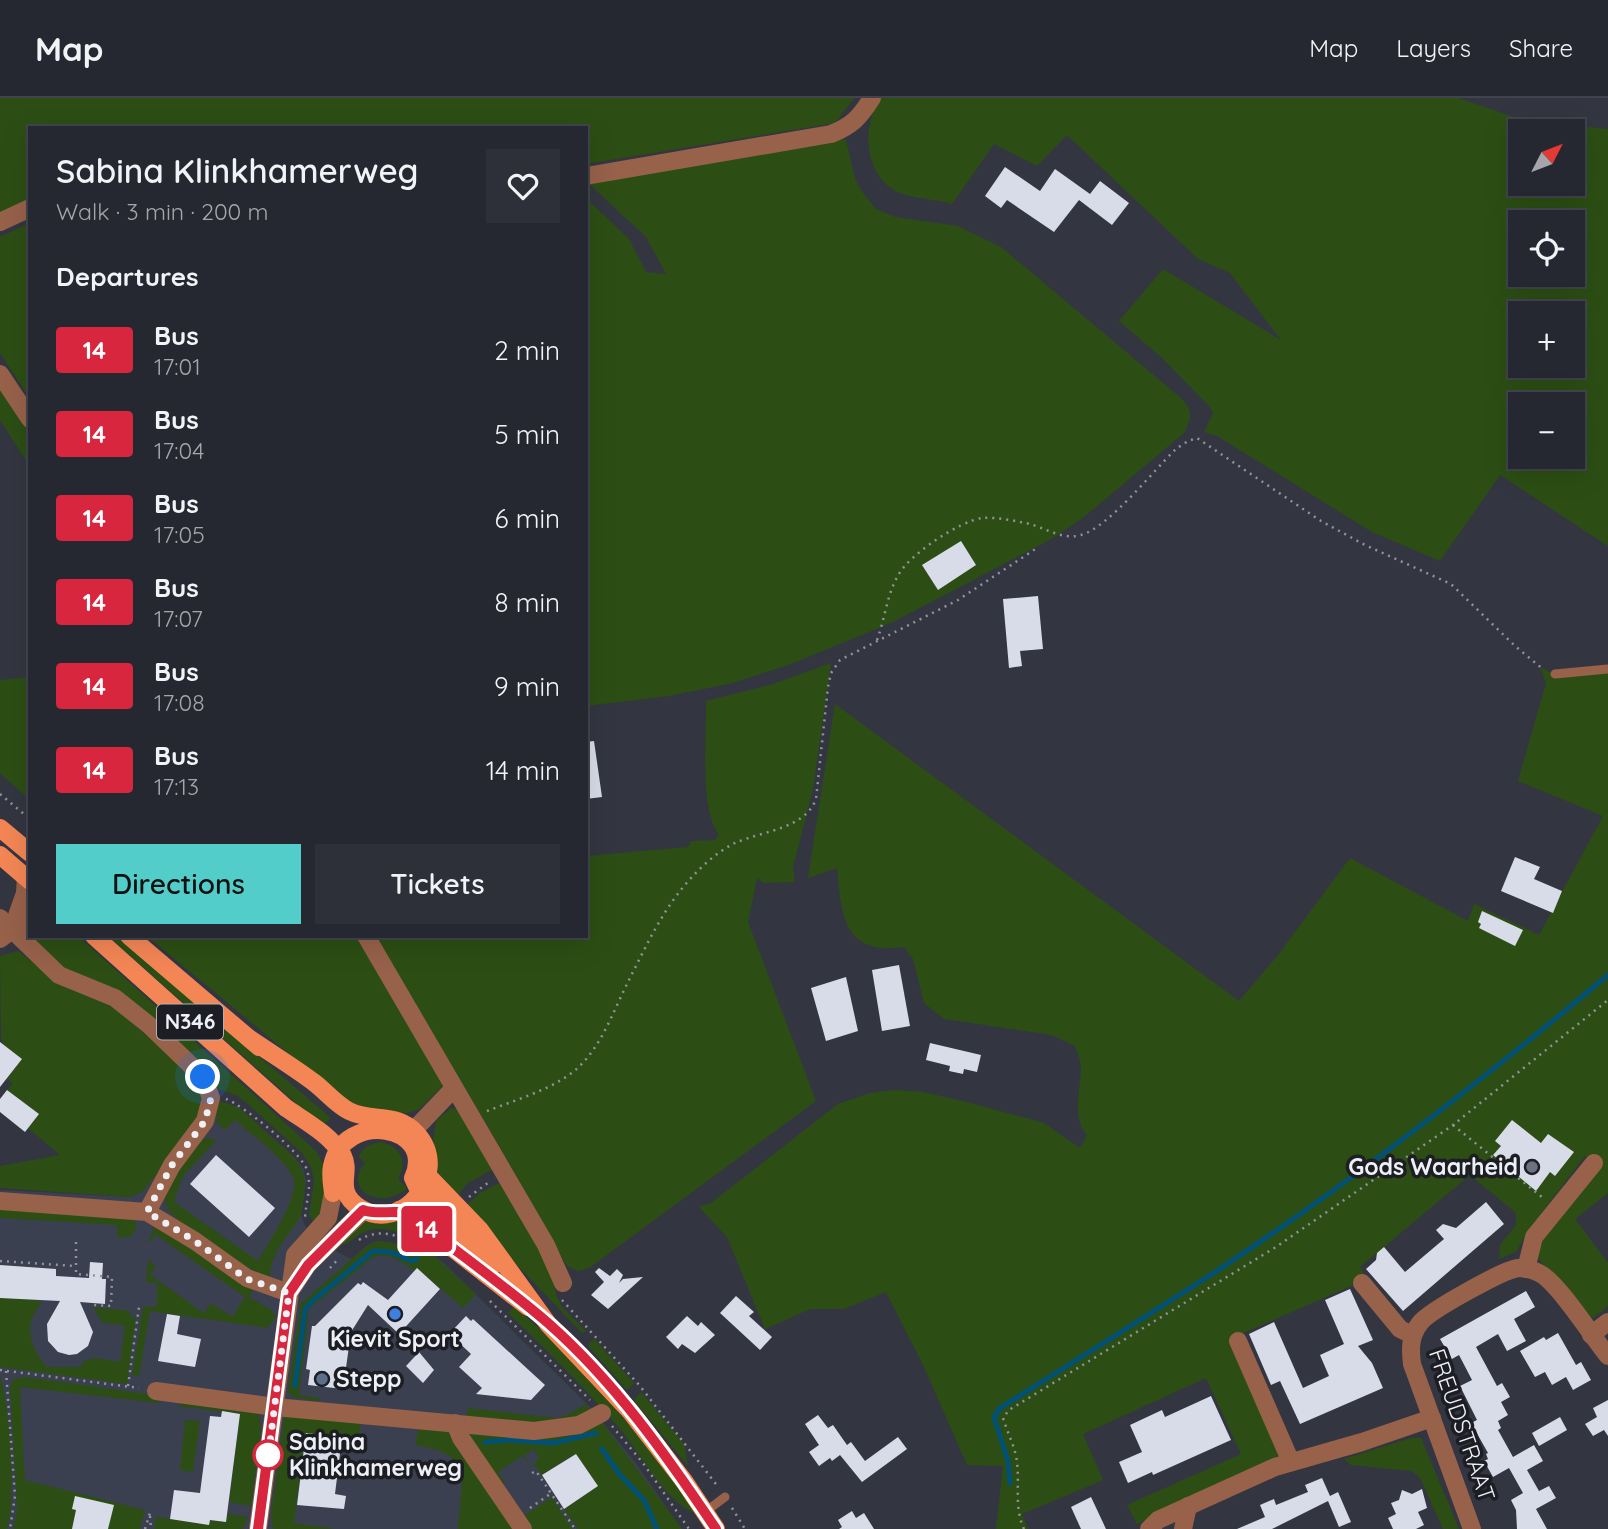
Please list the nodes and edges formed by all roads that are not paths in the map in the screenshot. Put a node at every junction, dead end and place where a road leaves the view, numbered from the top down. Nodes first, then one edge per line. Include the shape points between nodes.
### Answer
1 (872, 98) edge
2 (588, 176) edge
3 (28, 209) edge
4 (0, 222) edge
5 (0, 374) edge
6 (28, 416) edge
7 (1608, 669) edge
8 (1555, 674) road end
9 (0, 828) edge
10 (28, 851) edge
11 (0, 855) edge
12 (28, 879) edge
13 (28, 925) edge
14 (4, 929) edge
15 (96, 938) edge
16 (131, 938) edge
17 (367, 938) edge
18 (454, 1088) junction
19 (360, 1125) junction
20 (407, 1132) junction
21 (336, 1157) junction
22 (1594, 1163) dead end
23 (425, 1185) junction
24 (333, 1193) joint
25 (0, 1202) edge
26 (363, 1210) junction
27 (399, 1210) junction
28 (147, 1212) junction
29 (1526, 1269) junction
30 (562, 1280) road end
31 (1362, 1283) dead end
32 (289, 1293) junction
33 (1608, 1321) edge
34 (548, 1324) junction
35 (1412, 1335) junction
36 (1591, 1335) junction
37 (1238, 1341) dead end
38 (1608, 1356) edge
39 (156, 1391) road end
40 (275, 1407) junction
41 (602, 1413) road end
42 (1432, 1418) junction
43 (455, 1423) junction
44 (1291, 1462) junction
45 (726, 1497) road end
46 (1188, 1506) junction
47 (705, 1512) junction
48 (519, 1524) edge
49 (258, 1529) edge
50 (716, 1529) edge
51 (1149, 1529) edge
52 (1183, 1529) edge
53 (1472, 1529) edge

1 - 2 street via 860,118 831,134
3 - 4 street
5 - 6 street
7 - 8 lane
9 - 10 main road
11 - 12 main road
12 - 14 street
13 - 14 street
14 - 28 street via 59,975 115,998 203,1077 211,1098 205,1121 172,1165
15 - 21 main road, N346 via 286,1108 317,1130
16 - 19 main road, N346
17 - 18 street
18 - 20 street
18 - 30 street
19 - 20 main road
19 - 21 main road
20 - 23 main road via 416,1168 413,1178
21 - 24 main road
21 - 26 main road via 345,1166 346,1191
22 - 29 street via 1534,1237
23 - 27 main road
23 - 34 main road via 497,1267 512,1277
24 - 32 street via 328,1217 295,1255
25 - 28 street
26 - 27 main road
26 - 32 street via 308,1265
27 - 34 main road
28 - 32 street via 247,1279
29 - 35 street, FREUDSTRAAT via 1511,1270 1432,1312
29 - 36 street via 1549,1280
31 - 35 street, FREUDSTRAAT via 1400,1329
32 - 40 street
33 - 36 street
34 - 47 main road via 630,1411
35 - 42 street, FREUDSTRAAT via 1412,1364
36 - 38 street
37 - 44 street
39 - 40 street
40 - 43 street
40 - 49 street
41 - 43 street via 579,1424 534,1431
42 - 44 street
42 - 53 street, FREUDSTRAAT
43 - 48 street
44 - 46 street
45 - 47 lane
46 - 51 street
46 - 52 street
47 - 50 main road

